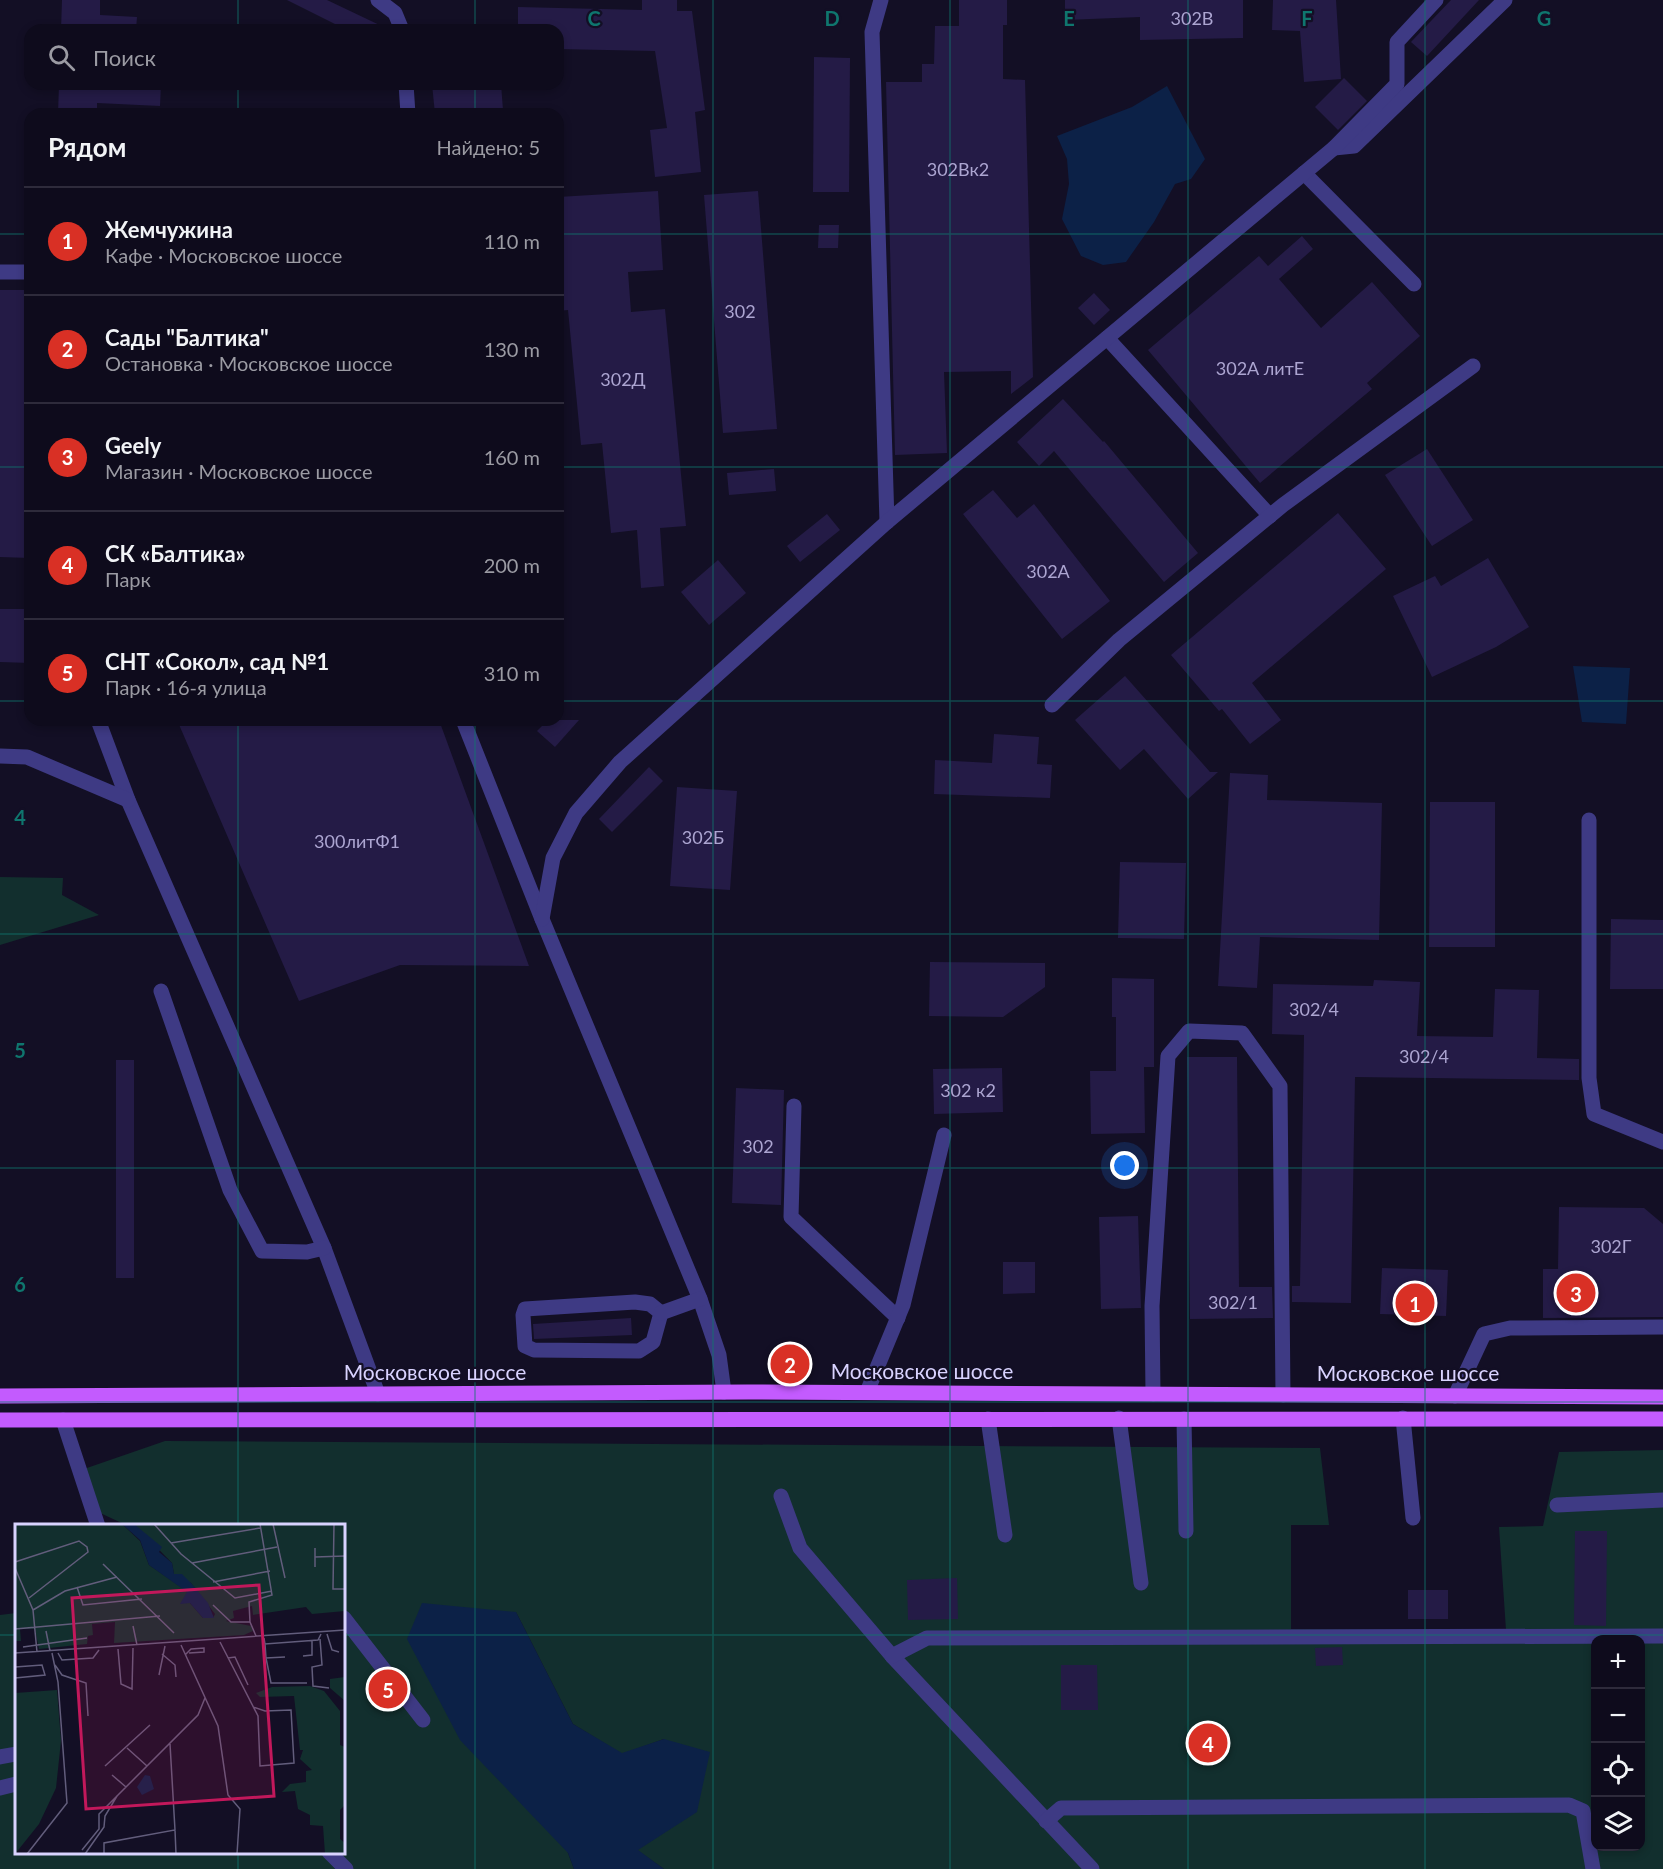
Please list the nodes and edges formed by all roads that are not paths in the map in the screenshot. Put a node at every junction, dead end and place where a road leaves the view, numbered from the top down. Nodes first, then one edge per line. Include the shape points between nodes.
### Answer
1 (378, 0) edge
2 (881, 0) edge
3 (1436, 0) edge
4 (1505, 0) edge
5 (400, 24) edge
6 (406, 90) edge
7 (408, 108) edge
8 (1334, 148) junction
9 (1304, 173) junction
10 (24, 272) edge
11 (0, 273) edge
12 (1414, 284) dead end
13 (1107, 338) junction
14 (1473, 366) dead end
15 (1270, 516) junction
16 (887, 522) junction
17 (1052, 705) dead end
18 (100, 726) edge
19 (465, 726) edge
20 (0, 756) edge
21 (128, 800) junction
22 (1589, 820) dead end
23 (542, 919) junction
24 (161, 992) dead end
25 (794, 1106) dead end
26 (944, 1135) dead end
27 (1663, 1142) edge
28 (324, 1248) junction
29 (700, 1299) junction
30 (661, 1313) junction
31 (898, 1318) junction
32 (1663, 1327) edge
33 (724, 1392) junction
34 (867, 1392) junction
35 (378, 1394) junction
36 (1153, 1394) junction
37 (1283, 1395) junction
38 (0, 1396) edge
39 (1455, 1396) junction
40 (1663, 1397) edge
41 (1403, 1418) junction
42 (724, 1419) junction
43 (988, 1419) junction
44 (1119, 1419) junction
45 (1184, 1419) junction
46 (1663, 1419) edge
47 (0, 1420) edge
48 (63, 1420) junction
49 (781, 1496) dead end
50 (1663, 1500) edge
51 (1557, 1505) dead end
52 (1413, 1518) dead end
53 (97, 1524) edge
54 (1186, 1531) dead end
55 (1005, 1535) dead end
56 (1141, 1583) dead end
57 (345, 1618) edge
58 (1663, 1636) edge
59 (892, 1656) junction
60 (423, 1720) dead end
61 (15, 1754) edge
62 (0, 1757) edge
63 (15, 1784) edge
64 (0, 1788) edge
65 (1046, 1821) junction
66 (331, 1854) edge
67 (346, 1869) edge
68 (1092, 1869) edge
69 (1593, 1869) edge

1 - 5 street via 395,13
2 - 16 street via 872,32
3 - 8 street via 1397,42 1397,84
4 - 8 street via 1354,146
6 - 7 street
8 - 9 street
9 - 12 street
9 - 13 street
10 - 11 street
13 - 15 street
13 - 16 street
14 - 15 street
15 - 17 street via 1119,640
16 - 23 street via 620,762 576,813 553,858
18 - 21 street
19 - 23 street
20 - 21 street via 27,757
21 - 28 street
22 - 27 street via 1588,1078 1594,1114
23 - 29 street
24 - 28 street via 230,1190 262,1251 307,1252
25 - 31 street via 791,1217
26 - 31 street
28 - 35 street
29 - 30 street
29 - 33 street via 719,1355
30 - 30 street via 653,1342 639,1351 534,1350 525,1346 525,1309 635,1302 650,1304
31 - 34 street
32 - 39 street via 1510,1328 1484,1334
33 - 34 main road, Московское шоссе
33 - 35 main road, Московское шоссе
33 - 42 main road
34 - 36 main road, Московское шоссе
35 - 38 main road, Московское шоссе
36 - 37 main road, Московское шоссе
36 - 37 street via 1152,1306 1168,1056 1189,1031 1242,1033 1280,1086
37 - 39 main road, Московское шоссе
39 - 40 main road, Московское шоссе
41 - 45 main road
41 - 46 main road
41 - 52 street
42 - 43 main road
42 - 48 main road
43 - 44 main road
43 - 55 street
44 - 45 main road
44 - 56 street
45 - 54 street
47 - 48 main road
48 - 53 street
49 - 59 street via 800,1548
50 - 51 street
57 - 60 street
58 - 59 street via 927,1638
59 - 65 street
61 - 62 street
63 - 64 street
65 - 68 street
65 - 69 street via 1061,1808 1569,1805 1583,1811
66 - 67 street

